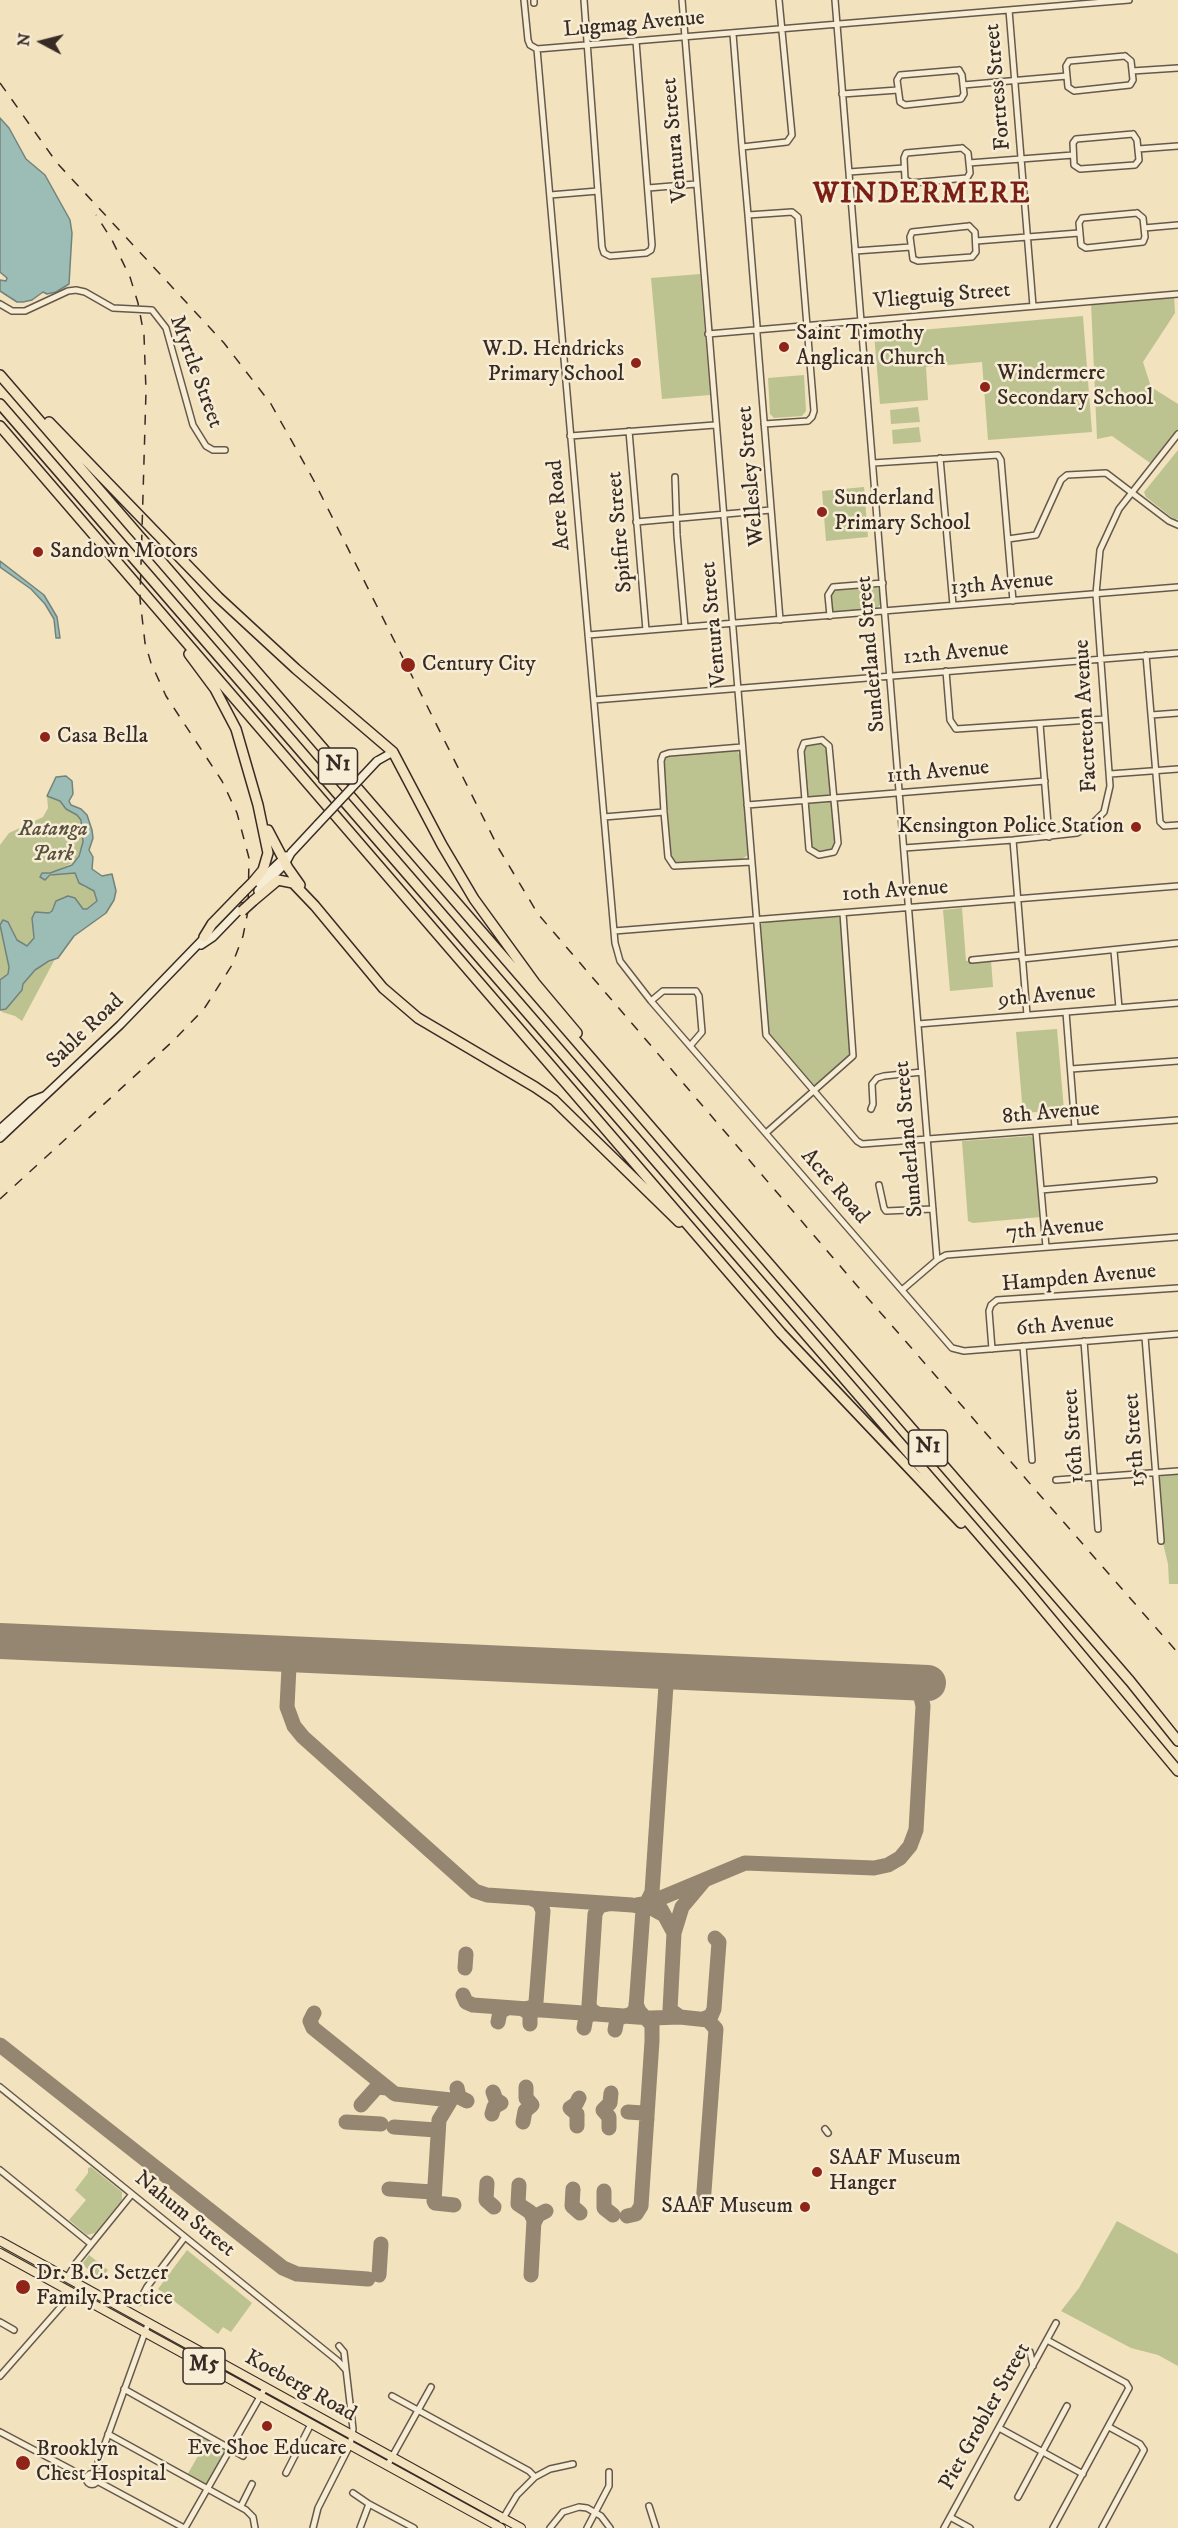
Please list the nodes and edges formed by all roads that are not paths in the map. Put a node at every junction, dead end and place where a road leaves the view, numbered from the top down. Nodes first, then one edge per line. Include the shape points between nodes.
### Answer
1 (524, 0) edge
2 (584, 0) edge
3 (682, 0) edge
4 (779, 0) edge
5 (835, 0) edge
6 (1129, 0) edge
7 (1081, 2) edge
8 (1009, 10) junction
9 (837, 24) junction
10 (782, 30) junction
11 (733, 34) junction
12 (685, 37) junction
13 (636, 41) junction
14 (587, 45) junction
15 (537, 49) junction
16 (1178, 68) edge
17 (1132, 71) junction
18 (1067, 76) junction
19 (1015, 80) junction
20 (963, 85) junction
21 (898, 90) junction
22 (842, 94) junction
23 (1178, 146) edge
24 (742, 147) junction
25 (1138, 150) junction
26 (1073, 154) junction
27 (1021, 159) junction
28 (969, 163) junction
29 (904, 168) junction
30 (849, 172) junction
31 (696, 184) junction
32 (648, 188) junction
33 (598, 191) junction
34 (550, 195) junction
35 (748, 215) junction
36 (1178, 225) edge
37 (1144, 228) junction
38 (1079, 233) junction
39 (1027, 237) junction
40 (976, 242) junction
41 (911, 247) junction
42 (855, 251) junction
43 (1178, 294) edge
44 (0, 304) edge
45 (1033, 306) junction
46 (861, 321) junction
47 (807, 326) junction
48 (757, 330) junction
49 (708, 334) junction
50 (0, 375) edge
51 (0, 404) edge
52 (764, 424) junction
53 (715, 425) junction
54 (0, 426) edge
55 (628, 431) junction
56 (1178, 434) edge
57 (570, 436) junction
58 (225, 450) dead end
59 (940, 458) junction
60 (873, 463) junction
61 (675, 477) dead end
62 (1132, 492) junction
63 (771, 510) junction
64 (723, 514) junction
65 (677, 519) junction
66 (636, 522) junction
67 (1178, 525) edge
68 (1008, 539) junction
69 (883, 583) junction
70 (1178, 587) edge
71 (1096, 594) junction
72 (1013, 600) junction
73 (952, 605) junction
74 (885, 611) junction
75 (161, 613) junction
76 (830, 616) junction
77 (780, 620) junction
78 (731, 623) junction
79 (685, 627) junction
80 (646, 630) junction
81 (588, 635) junction
82 (1178, 653) edge
83 (1146, 655) junction
84 (1101, 658) junction
85 (946, 671) junction
86 (890, 676) junction
87 (737, 688) junction
88 (594, 700) junction
89 (1178, 713) edge
90 (1151, 715) junction
91 (1106, 719) junction
92 (1040, 724) junction
93 (742, 747) junction
94 (389, 750) junction
95 (1178, 769) edge
96 (1155, 771) junction
97 (1110, 774) junction
98 (1045, 781) junction
99 (899, 793) junction
100 (834, 798) junction
101 (805, 800) junction
102 (258, 805) junction
103 (747, 806) junction
104 (664, 812) junction
105 (604, 817) junction
106 (1178, 825) edge
107 (1049, 837) junction
108 (1013, 840) junction
109 (904, 848) junction
110 (284, 861) junction
111 (751, 862) junction
112 (1178, 886) edge
113 (248, 890) junction
114 (253, 899) junction
115 (1018, 899) junction
116 (315, 906) junction
117 (909, 908) junction
118 (240, 911) joint
119 (843, 913) junction
120 (756, 920) junction
121 (614, 931) junction
122 (204, 938) joint
123 (1178, 943) edge
124 (194, 950) junction
125 (1114, 951) junction
126 (1022, 957) junction
127 (972, 960) dead end
128 (651, 1000) junction
129 (1178, 1003) edge
130 (1119, 1008) junction
131 (1066, 1012) junction
132 (1027, 1015) junction
133 (918, 1024) junction
134 (690, 1046) junction
135 (1178, 1061) edge
136 (1071, 1070) junction
137 (922, 1072) junction
138 (814, 1091) junction
139 (46, 1096) junction
140 (871, 1109) dead end
141 (1178, 1120) edge
142 (1075, 1128) junction
143 (0, 1129) edge
144 (1036, 1132) junction
145 (766, 1133) junction
146 (0, 1138) edge
147 (927, 1141) junction
148 (676, 1157) junction
149 (1154, 1180) dead end
150 (879, 1185) dead end
151 (1041, 1190) junction
152 (933, 1209) junction
153 (1178, 1236) edge
154 (1046, 1247) junction
155 (937, 1260) junction
156 (725, 1268) junction
157 (1178, 1288) edge
158 (902, 1290) junction
159 (1178, 1334) edge
160 (1145, 1337) junction
161 (1084, 1341) junction
162 (1023, 1346) junction
163 (954, 1349) joint
164 (992, 1349) junction
165 (1032, 1460) dead end
166 (1178, 1471) edge
167 (1155, 1473) junction
168 (1094, 1478) junction
169 (1056, 1480) dead end
170 (1098, 1529) dead end
171 (1161, 1541) dead end
172 (1022, 1584) junction
173 (1178, 1741) edge
174 (1178, 1771) edge
175 (0, 2087) edge
176 (0, 2170) edge
177 (132, 2194) junction
178 (185, 2236) junction
179 (0, 2241) edge
180 (91, 2244) junction
181 (0, 2253) edge
182 (67, 2278) junction
183 (63, 2288) junction
184 (80, 2297) junction
185 (66, 2301) junction
186 (139, 2302) dead end
187 (0, 2322) edge
188 (1056, 2323) dead end
189 (148, 2324) junction
190 (14, 2330) dead end
191 (145, 2333) junction
192 (1047, 2340) junction
193 (339, 2346) dead end
194 (1029, 2352) dead end
195 (1033, 2366) junction
196 (346, 2370) junction
197 (0, 2376) edge
198 (431, 2387) dead end
199 (265, 2388) junction
200 (124, 2389) junction
201 (392, 2396) dead end
202 (260, 2397) junction
203 (1067, 2406) dead end
204 (418, 2410) junction
205 (311, 2424) junction
206 (1109, 2427) junction
207 (999, 2428) junction
208 (0, 2433) edge
209 (108, 2434) junction
210 (352, 2436) junction
211 (350, 2445) junction
212 (230, 2448) junction
213 (1042, 2452) junction
214 (243, 2456) dead end
215 (391, 2457) junction
216 (573, 2464) dead end
217 (387, 2466) junction
218 (609, 2472) dead end
219 (286, 2473) dead end
220 (94, 2474) junction
221 (1083, 2474) junction
222 (535, 2477) junction
223 (87, 2478) junction
224 (98, 2481) junction
225 (252, 2484) dead end
226 (207, 2488) junction
227 (353, 2493) dead end
228 (1018, 2497) dead end
229 (369, 2504) junction
230 (241, 2506) junction
231 (649, 2506) dead end
232 (595, 2512) junction
233 (950, 2517) junction
234 (503, 2518) junction
235 (500, 2527) edge
236 (184, 2528) edge
237 (255, 2528) edge
238 (313, 2528) edge
239 (360, 2528) edge
240 (414, 2528) edge
241 (521, 2528) edge
242 (550, 2528) edge
243 (586, 2528) edge
244 (610, 2528) edge
245 (656, 2528) edge
246 (944, 2528) edge
247 (970, 2528) edge
248 (1053, 2528) edge
249 (1102, 2528) edge

1 - 15 street, Acre Road via 528,40
2 - 14 street
3 - 12 street, Ventura Street
4 - 10 street
5 - 9 street, Sunderland Street
6 - 7 street, Lugmag Avenue
7 - 8 street, Lugmag Avenue
8 - 9 street, Lugmag Avenue
8 - 19 street, Fortress Street
9 - 10 street, Lugmag Avenue
9 - 22 street, Sunderland Street
10 - 11 street, Lugmag Avenue
10 - 24 street via 791,138 785,143
11 - 12 street, Lugmag Avenue
11 - 24 street, Wellesley Street
12 - 13 street, Lugmag Avenue
12 - 31 street, Ventura Street
13 - 14 street, Lugmag Avenue
13 - 32 street
14 - 15 street, Lugmag Avenue
14 - 33 street
15 - 34 street, Acre Road
16 - 17 street
17 - 18 street via 1129,86 1074,91 1068,87
17 - 18 street via 1131,60 1125,56 1070,61 1066,65
18 - 19 street
19 - 20 street
19 - 27 street, Fortress Street
20 - 21 street via 960,100 905,105 900,102
20 - 21 street via 962,74 956,70 901,74 897,79
21 - 22 street
22 - 30 street, Sunderland Street
23 - 25 street
24 - 35 street, Wellesley Street
25 - 26 street via 1135,165 1080,169 1074,165
25 - 26 street via 1137,138 1131,134 1076,139
26 - 27 street
27 - 28 street
27 - 39 street, Fortress Street
28 - 29 street via 966,149 952,149 907,153
28 - 29 street via 970,174 966,178 922,182 907,182
29 - 30 street
30 - 42 street, Sunderland Street
31 - 32 street
31 - 49 street, Ventura Street
32 - 33 street via 652,247 647,253 610,256 604,253
33 - 34 street
34 - 57 street, Acre Road
35 - 47 street via 792,212 798,217
35 - 48 street, Wellesley Street
36 - 37 street
37 - 38 street via 1139,213 1096,216 1080,219
37 - 38 street via 1144,242 1085,248
38 - 39 street
39 - 40 street
39 - 45 street, Fortress Street
40 - 41 street via 975,255 960,258 916,261
40 - 41 street via 970,226 915,231 910,235
41 - 42 street
42 - 46 street, Sunderland Street
43 - 45 street, Vliegtuig Street
44 - 58 street, Myrtle Street via 12,310 25,310 76,290 113,308 152,310 166,328 193,425 206,446
45 - 46 street, Vliegtuig Street
46 - 47 street, Vliegtuig Street
46 - 60 street, Sunderland Street
47 - 48 street, Vliegtuig Street
47 - 52 street via 812,417
48 - 49 street, Vliegtuig Street
48 - 52 street, Wellesley Street
49 - 53 street, Ventura Street
50 - 94 highway via 218,597
50 - 148 highway, N1
51 - 172 highway, N1
52 - 63 street, Wellesley Street
53 - 55 street
53 - 64 street, Ventura Street
54 - 75 highway
55 - 57 street
55 - 66 street, Spitfire Street
56 - 62 street, Factreton Avenue
57 - 81 street, Acre Road
59 - 60 street
59 - 68 street via 998,455
59 - 73 street
60 - 69 street, Sunderland Street
61 - 65 street
62 - 67 street
62 - 68 street via 1106,473 1067,475 1061,480 1036,535
62 - 71 street, Factreton Avenue via 1107,531 1098,560
63 - 64 street
63 - 77 street, Wellesley Street
64 - 65 street
64 - 78 street, Ventura Street
65 - 66 street
65 - 79 street
66 - 80 street, Spitfire Street
68 - 72 street
69 - 74 street, Sunderland Street
69 - 76 street via 833,587 828,595
70 - 71 street, 13th Avenue
71 - 72 street, 13th Avenue
71 - 84 street, Factreton Avenue
72 - 73 street, 13th Avenue
73 - 74 street, 13th Avenue
74 - 76 street, 13th Avenue
74 - 86 street, Sunderland Street
75 - 102 highway via 228,711
75 - 156 highway
76 - 77 street, 13th Avenue
77 - 78 street, 13th Avenue
78 - 79 street, 13th Avenue
78 - 87 street, Ventura Street
79 - 80 street, 13th Avenue
80 - 81 street, 13th Avenue
81 - 88 street, Acre Road
82 - 83 street, 12th Avenue
83 - 84 street, 12th Avenue
83 - 90 street
84 - 85 street, 12th Avenue
84 - 91 street, Factreton Avenue
85 - 86 street, 12th Avenue
85 - 92 street via 950,720 956,729
86 - 87 street, 12th Avenue
86 - 99 street, Sunderland Street
87 - 88 street, 12th Avenue
87 - 93 street, Ventura Street
88 - 105 street, Acre Road
89 - 90 street
90 - 96 street
91 - 92 street
91 - 97 street, Factreton Avenue
92 - 98 street
93 - 103 street, Ventura Street
93 - 104 street via 663,755
94 - 110 main road, bridge
94 - 148 highway via 474,899 535,983
95 - 96 street
96 - 97 street
96 - 106 street via 1160,822 1164,826
97 - 107 street, Factreton Avenue via 1110,795 1098,819 1077,833
98 - 99 street, 11th Avenue
98 - 107 street
99 - 100 street, 11th Avenue
99 - 109 street, Sunderland Street
100 - 101 street, 11th Avenue
100 - 101 street via 838,846 825,855 809,849
100 - 101 street via 829,746 825,741 816,741 801,747
101 - 103 street, 11th Avenue
102 - 110 highway
102 - 113 highway via 268,853 263,870
103 - 111 street, Ventura Street
104 - 105 street
104 - 111 street via 668,857 674,866
105 - 121 street, Acre Road
107 - 108 street, Factreton Avenue
108 - 109 street, Factreton Avenue
108 - 115 street
109 - 117 street, Sunderland Street
110 - 113 main road
110 - 114 main road
110 - 116 highway
111 - 120 street, Ventura Street
112 - 115 street, 10th Avenue
113 - 122 highway via 212,924
114 - 116 highway via 273,882 287,880
114 - 118 highway, bridge
115 - 117 street, 10th Avenue
115 - 126 street
116 - 156 highway via 383,988 418,1018 554,1100
117 - 119 street, 10th Avenue
117 - 133 street, Sunderland Street
118 - 124 main road, Sable Road
119 - 120 street, 10th Avenue
119 - 138 street via 854,1053
120 - 121 street, 10th Avenue
120 - 138 street, Ventura Street via 766,1035
121 - 128 street, Acre Road via 622,966
122 - 124 main road, Sable Road
123 - 125 street
124 - 139 main road, Sable Road
125 - 126 street
125 - 130 street
126 - 127 street
126 - 132 street
128 - 134 street, Acre Road
128 - 134 street via 663,991 696,991 702,1032
129 - 130 street, 9th Avenue
130 - 131 street, 9th Avenue
131 - 132 street, 9th Avenue
131 - 136 street
132 - 133 street, 9th Avenue
133 - 137 street, Sunderland Street
134 - 145 street, Acre Road
135 - 136 street
136 - 142 street
137 - 140 street via 877,1078 872,1084
137 - 147 street, Sunderland Street
138 - 145 street
138 - 147 street, Ventura Street via 862,1144
139 - 143 main road via 31,1101
139 - 146 main road, Sable Road
141 - 142 street, 8th Avenue
142 - 144 street, 8th Avenue
144 - 147 street, 8th Avenue
144 - 151 street
145 - 158 street, Acre Road
147 - 152 street, Sunderland Street
148 - 173 highway, N1
149 - 151 street
150 - 152 street via 886,1211
151 - 154 street
152 - 155 street, Sunderland Street
153 - 154 street, 7th Avenue
154 - 155 street, 7th Avenue via 946,1255
155 - 158 street
156 - 172 highway via 837,1394
157 - 164 street, Hampden Avenue via 997,1300 989,1311
158 - 163 street, Acre Road
159 - 160 street, 6th Avenue
160 - 161 street, 6th Avenue
160 - 167 street, 15th Street
161 - 162 street, 6th Avenue
161 - 168 street, 16th Street
162 - 164 street, 6th Avenue
162 - 165 street
163 - 164 street, 6th Avenue
166 - 167 street
167 - 168 street
167 - 171 street, 15th Street
168 - 169 street
168 - 170 street, 16th Street
172 - 174 highway, N1
175 - 177 street, Nahum Street
176 - 180 street
177 - 178 street, Nahum Street
177 - 180 street
178 - 186 street
178 - 196 street, Nahum Street
179 - 182 main road, Koeberg Road / M5
180 - 182 street
181 - 183 main road, Koeberg Road / M5
182 - 189 main road, Koeberg Road / M5
183 - 184 main road, Koeberg Road / M5
183 - 185 street
184 - 185 street
184 - 191 main road, Koeberg Road / M5
185 - 197 street
187 - 190 street
188 - 192 street, Piet Grobler Street
189 - 191 street
189 - 199 main road, Koeberg Road / M5
191 - 200 street
191 - 202 main road, Koeberg Road / M5
192 - 195 street, Piet Grobler Street
192 - 206 street via 1128,2385 1129,2391
193 - 196 street via 344,2352
194 - 195 street
195 - 207 street, Piet Grobler Street
196 - 210 street
198 - 204 street
199 - 202 street
199 - 210 main road, Koeberg Road / M5
200 - 209 street
200 - 212 street
201 - 204 street
202 - 205 main road, Koeberg Road / M5
202 - 212 street
203 - 213 street
204 - 215 street
204 - 222 street
205 - 211 main road, Koeberg Road / M5
205 - 219 street
206 - 221 street
206 - 249 street via 1144,2450
207 - 213 street
207 - 233 street, Piet Grobler Street
208 - 223 street
209 - 220 street
209 - 226 street
210 - 211 street
210 - 215 main road, Koeberg Road / M5
211 - 217 main road, Koeberg Road / M5
211 - 238 street via 318,2508
212 - 214 street
212 - 226 street
213 - 221 street
213 - 228 street
215 - 217 street
215 - 234 main road, Koeberg Road / M5
216 - 222 street
217 - 235 main road, Koeberg Road / M5
218 - 232 street via 609,2486
220 - 223 street
220 - 224 street
221 - 248 street
222 - 234 street via 517,2494
223 - 224 street via 91,2485
224 - 236 street
225 - 230 street
226 - 230 street
226 - 236 street
227 - 229 street
229 - 239 street
229 - 240 street
230 - 237 street via 250,2513
231 - 245 street
232 - 242 street via 571,2508 557,2517
232 - 243 street
232 - 244 street
233 - 246 street, Piet Grobler Street
233 - 247 street
234 - 235 street
234 - 241 main road, Koeberg Road / M5

